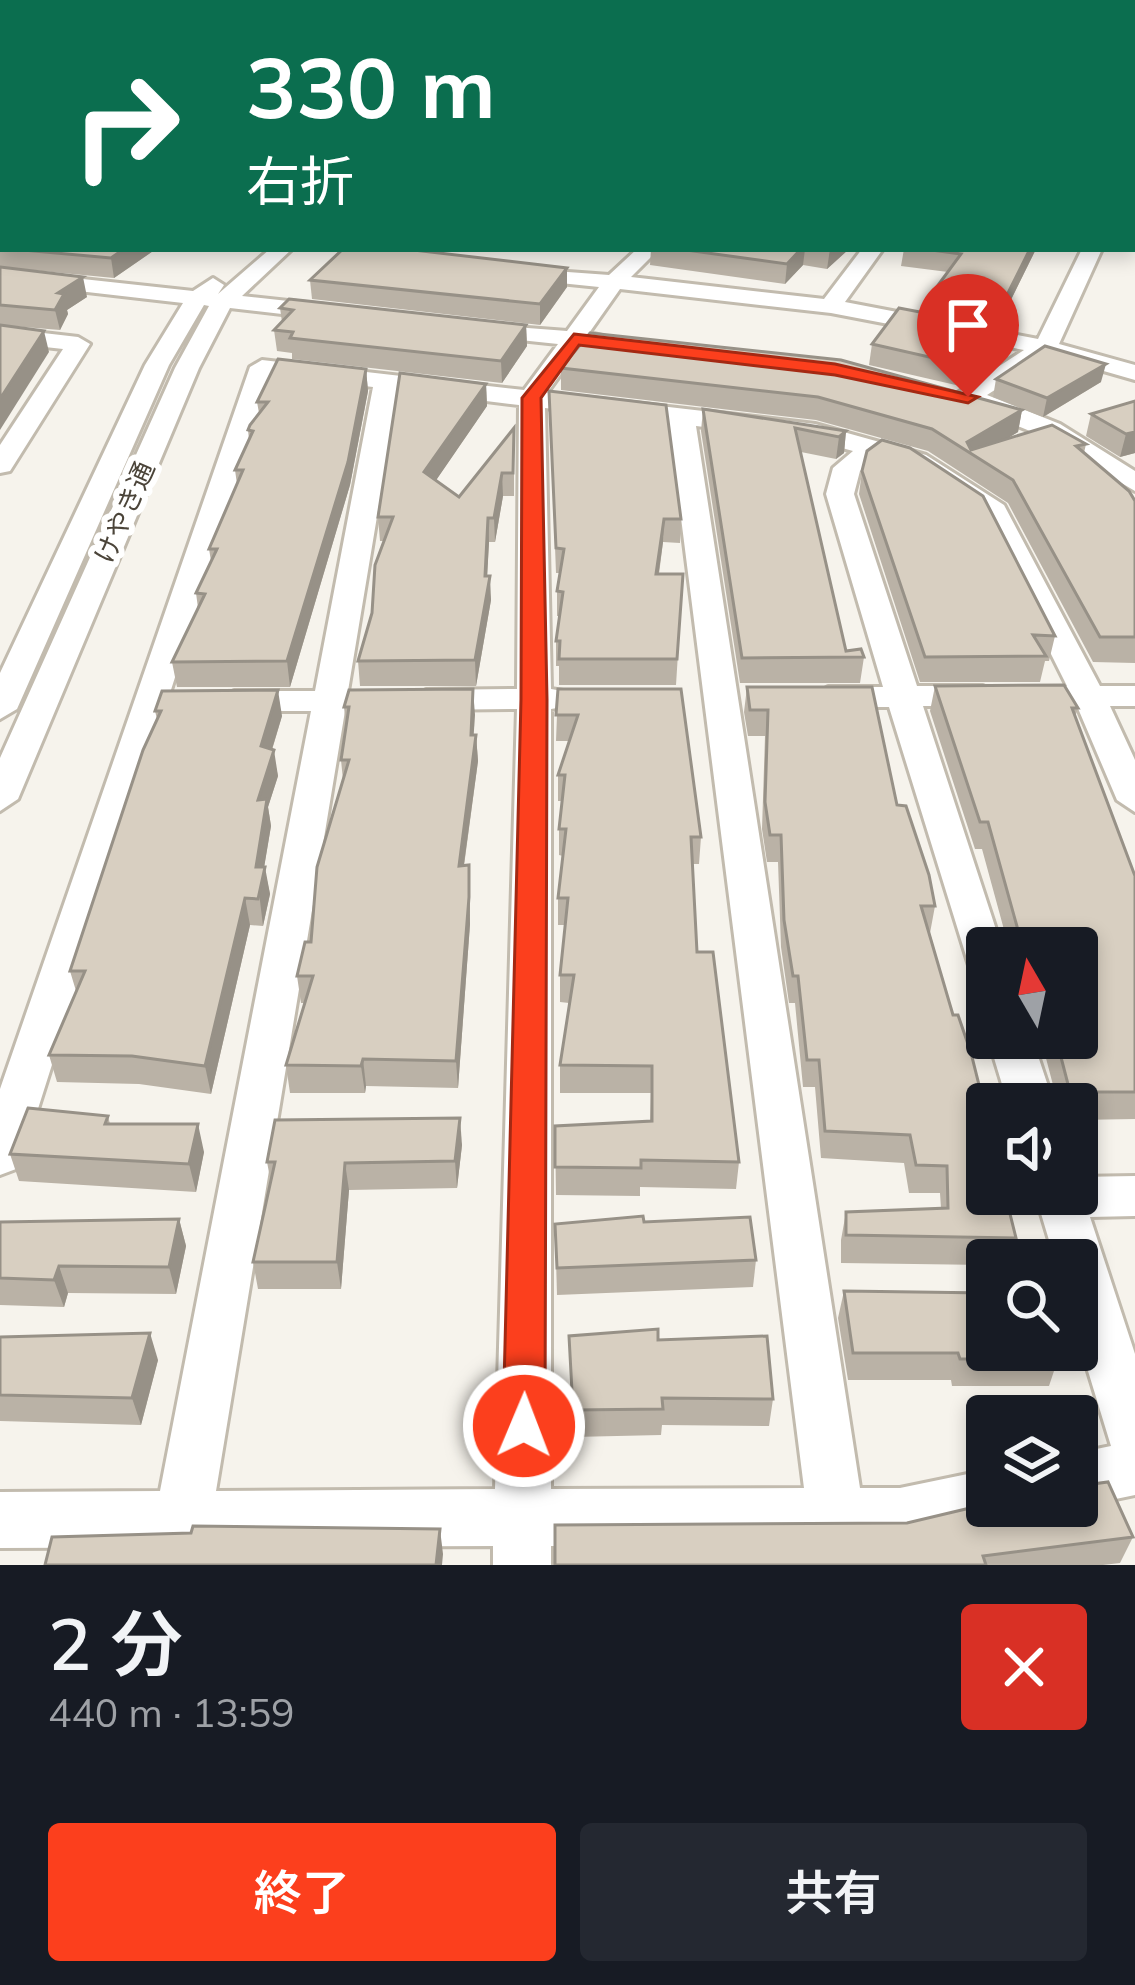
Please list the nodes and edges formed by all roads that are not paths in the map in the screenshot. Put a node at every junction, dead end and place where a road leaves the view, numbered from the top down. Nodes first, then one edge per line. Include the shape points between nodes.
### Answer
1 (250, 252) edge
2 (278, 252) edge
3 (646, 252) edge
4 (871, 252) edge
5 (1091, 252) edge
6 (500, 271) edge
7 (0, 276) edge
8 (614, 282) junction
9 (210, 300) junction
10 (832, 304) junction
11 (348, 314) edge
12 (460, 327) edge
13 (0, 335) edge
14 (574, 339) junction
15 (624, 345) edge
16 (1048, 345) junction
17 (1135, 373) edge
18 (387, 381) junction
19 (532, 398) junction
20 (681, 414) junction
21 (876, 447) junction
22 (0, 465) edge
23 (1135, 483) edge
24 (1089, 696) junction
25 (1135, 696) edge
26 (903, 697) junction
27 (790, 698) edge
28 (534, 699) junction
29 (581, 699) edge
30 (330, 701) junction
31 (153, 702) junction
32 (0, 709) edge
33 (0, 799) edge
34 (1135, 800) edge
35 (975, 927) edge
36 (0, 1156) edge
37 (1098, 1196) edge
38 (1135, 1196) edge
39 (1065, 1215) edge
40 (1135, 1438) edge
41 (1135, 1468) edge
42 (1098, 1476) edge
43 (966, 1502) edge
44 (836, 1516) junction
45 (184, 1519) junction
46 (0, 1520) edge
47 (523, 1541) edge

1 - 9 street
2 - 9 street, けやき通
3 - 8 street
4 - 10 street
5 - 16 street
6 - 8 street
7 - 9 street
8 - 10 street
8 - 14 street
9 - 11 street
9 - 32 street via 157,365
9 - 33 street, けやき通
10 - 16 street
12 - 14 street
13 - 22 street via 78,344
14 - 15 street
14 - 19 street
16 - 17 street
16 - 23 street via 960,394 1051,430
18 - 19 street
18 - 30 street
18 - 31 street via 262,367
19 - 20 street
19 - 28 street
20 - 21 street
20 - 44 street
21 - 24 street via 952,480 994,511
21 - 26 street via 847,468 840,494
24 - 25 street
24 - 26 street
24 - 34 street
26 - 27 street
26 - 35 street
28 - 29 street
28 - 30 street
28 - 47 street
30 - 31 street
30 - 45 street
31 - 36 street
37 - 38 street
39 - 40 street
41 - 42 street
43 - 44 street via 900,1516
44 - 47 street
45 - 46 street
45 - 47 street

